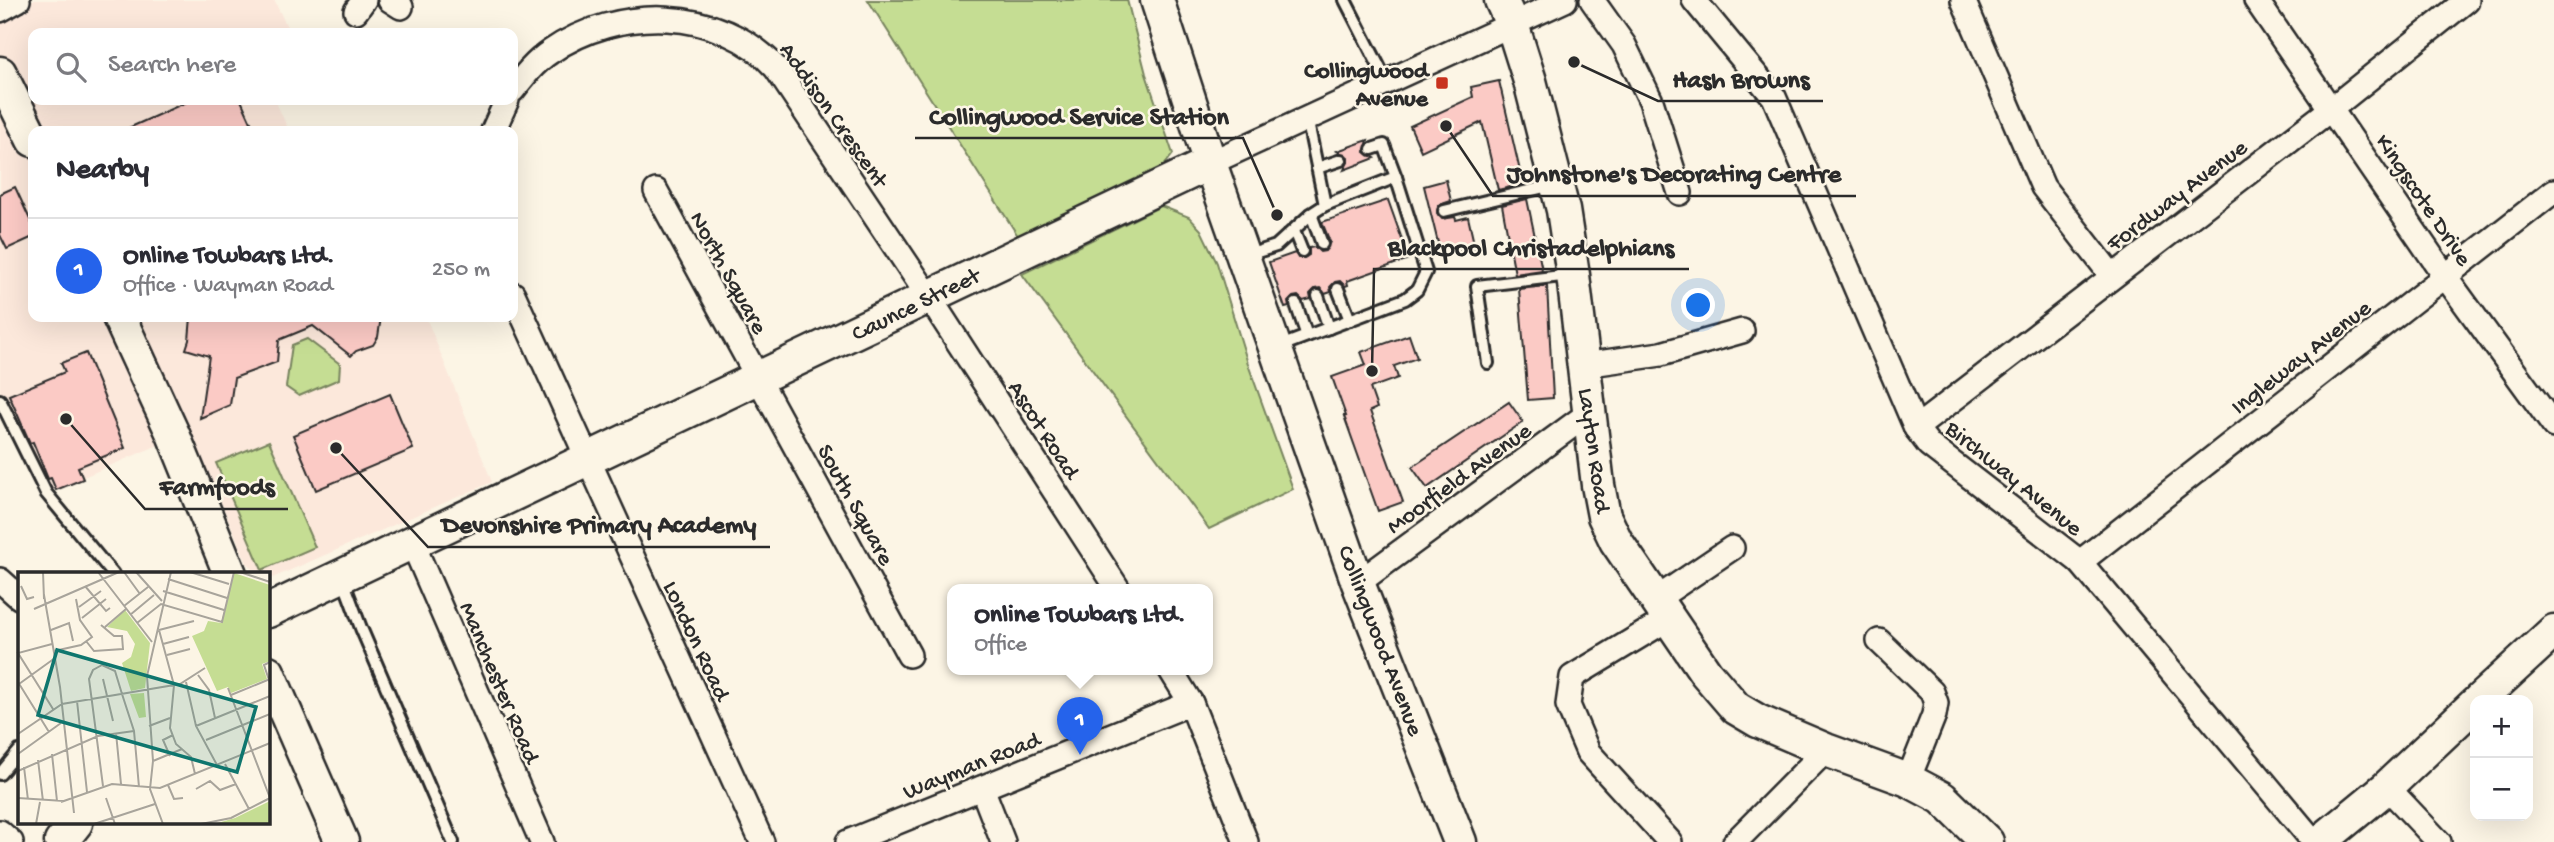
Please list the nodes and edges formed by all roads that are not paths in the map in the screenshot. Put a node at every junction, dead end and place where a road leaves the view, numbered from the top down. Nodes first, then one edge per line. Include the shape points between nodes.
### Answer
1 (18, 0) edge
2 (1157, 0) edge
3 (1345, 0) edge
4 (1565, 0) edge
5 (1592, 0) edge
6 (1694, 0) edge
7 (1963, 0) edge
8 (2256, 0) edge
9 (2467, 0) edge
10 (0, 9) edge
11 (1507, 12) edge
12 (1387, 82) junction
13 (518, 83) edge
14 (4, 96) edge
15 (505, 105) edge
16 (2331, 109) junction
17 (1307, 118) junction
18 (496, 126) edge
19 (28, 132) edge
20 (1371, 149) dead end
21 (1341, 160) dead end
22 (1210, 163) junction
23 (1317, 168) junction
24 (1395, 177) junction
25 (1557, 184) junction
26 (656, 191) dead end
27 (2554, 191) edge
28 (1680, 193) dead end
29 (1325, 205) junction
30 (1444, 211) dead end
31 (1311, 214) junction
32 (1294, 231) junction
33 (1322, 244) dead end
34 (1276, 246) junction
35 (1302, 251) dead end
36 (1243, 257) junction
37 (1280, 258) dead end
38 (1573, 275) junction
39 (2112, 276) junction
40 (2445, 276) junction
41 (1338, 289) dead end
42 (1318, 296) dead end
43 (929, 297) junction
44 (1296, 304) dead end
45 (518, 305) edge
46 (1350, 320) junction
47 (121, 322) edge
48 (1329, 328) junction
49 (1742, 331) dead end
50 (1307, 337) junction
51 (1275, 348) junction
52 (1488, 363) dead end
53 (1584, 365) junction
54 (758, 379) junction
55 (0, 400) edge
56 (1589, 413) junction
57 (2554, 426) edge
58 (1916, 428) junction
59 (586, 460) junction
60 (412, 542) junction
61 (1732, 548) dead end
62 (2080, 562) junction
63 (111, 572) edge
64 (229, 572) edge
65 (341, 576) junction
66 (0, 580) edge
67 (1358, 583) junction
68 (1115, 584) edge
69 (18, 596) edge
70 (1662, 609) junction
71 (270, 610) edge
72 (2554, 631) edge
73 (1879, 641) dead end
74 (909, 655) dead end
75 (1174, 675) edge
76 (270, 677) edge
77 (2484, 695) edge
78 (1191, 703) junction
79 (2470, 709) edge
80 (1826, 750) junction
81 (18, 752) edge
82 (0, 774) edge
83 (1908, 780) junction
84 (2387, 787) junction
85 (982, 788) junction
86 (75, 824) edge
87 (0, 832) edge
88 (882, 836) edge
89 (11, 842) edge
90 (61, 842) edge
91 (342, 842) edge
92 (453, 842) edge
93 (542, 842) edge
94 (762, 842) edge
95 (848, 842) edge
96 (1003, 842) edge
97 (1246, 842) edge
98 (1460, 842) edge
99 (1670, 842) edge
100 (1735, 842) edge
101 (1987, 842) edge
102 (2314, 842) edge
103 (2320, 842) edge
104 (2439, 842) edge

1 - 10 street
2 - 22 street, Collingwood Avenue
3 - 12 lane
4 - 11 street, Caunce Street
5 - 28 street via 1624,45 1651,101
6 - 58 street, Birchway Avenue via 1774,97
7 - 39 street via 2043,187
8 - 16 street, Kingscote Drive
9 - 16 street, Fordway Avenue
11 - 12 street, Caunce Street
11 - 25 street, Layton Road
12 - 17 street, Caunce Street
13 - 43 street, Addison Crescent via 550,51 596,28 621,22 698,22 742,39 776,68
14 - 19 street
15 - 18 street
16 - 39 street, Fordway Avenue
16 - 40 street, Kingscote Drive
17 - 22 street, Caunce Street
17 - 23 lane
20 - 24 lane via 1384,145
21 - 23 lane
22 - 36 street, Collingwood Avenue
22 - 43 street, Caunce Street
23 - 29 lane
24 - 29 lane
24 - 46 lane via 1426,272 1417,290 1405,299
25 - 30 lane
25 - 38 street, Layton Road
26 - 54 street, North Square
27 - 40 street, Ingleway Avenue
29 - 31 lane
31 - 32 lane
31 - 33 lane
32 - 34 lane
32 - 35 lane
34 - 36 lane
34 - 37 lane
36 - 51 street, Collingwood Avenue
38 - 52 lane via 1477,286
38 - 53 street, Layton Road
39 - 58 street, Fordway Avenue
40 - 57 street, Kingscote Drive
40 - 62 street, Ingleway Avenue
41 - 46 lane
42 - 48 lane
43 - 54 street, Caunce Street
43 - 68 street, Ascot Road
44 - 50 lane
45 - 59 street
46 - 48 lane
47 - 64 street
48 - 50 lane
49 - 53 street via 1661,354
50 - 51 lane
51 - 67 street, Collingwood Avenue
53 - 56 street, Layton Road
54 - 59 street, Caunce Street
54 - 74 street, South Square
55 - 63 lane via 46,493
56 - 67 street, Moorfield Avenue
56 - 70 street, Layton Road via 1604,516
58 - 62 street, Birchway Avenue via 1929,445
59 - 60 street, Caunce Street
59 - 94 street, London Road
60 - 65 street, Caunce Street
60 - 93 street, Manchester Road
61 - 70 street
62 - 102 street, Birchway Avenue
65 - 71 street, Caunce Street
65 - 92 lane
66 - 69 street
67 - 98 street, Collingwood Avenue
70 - 80 street, Layton Road via 1736,708
70 - 99 street via 1572,677 1568,705 1588,752
72 - 77 street
73 - 83 street via 1932,692 1936,704
75 - 78 street
76 - 91 street
78 - 85 street, Wayman Road
78 - 97 street
79 - 84 street
80 - 83 street, Layton Road
80 - 100 street
81 - 82 lane
83 - 101 street, Layton Road via 1942,798
84 - 103 street
84 - 104 street
85 - 88 street, Wayman Road
85 - 96 street
86 - 90 street
87 - 89 street
88 - 95 street, Wayman Road

